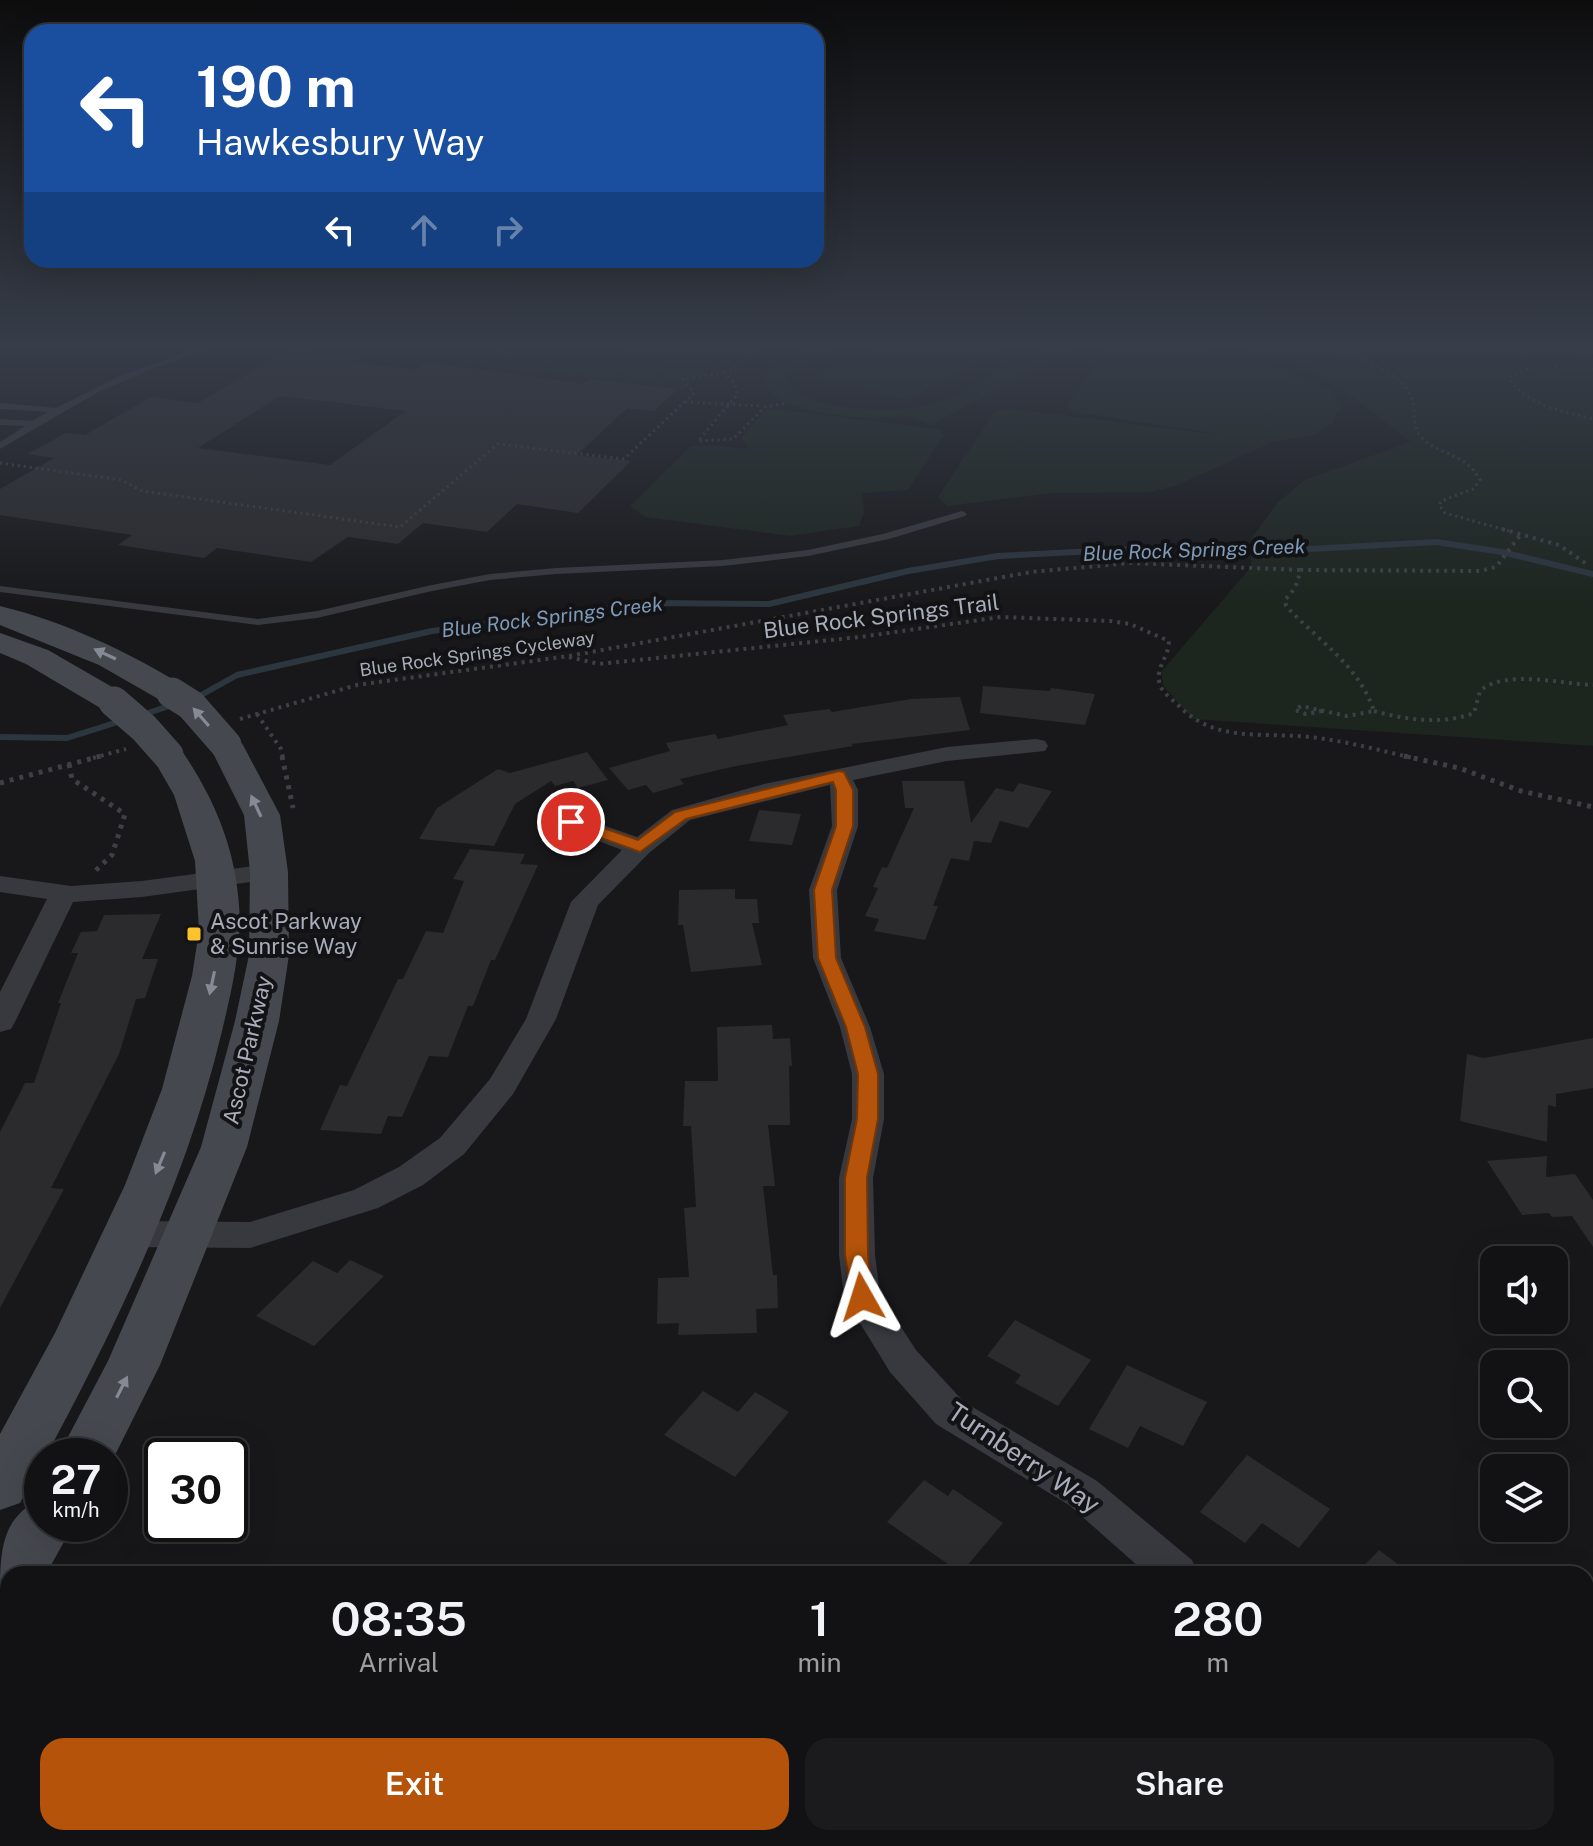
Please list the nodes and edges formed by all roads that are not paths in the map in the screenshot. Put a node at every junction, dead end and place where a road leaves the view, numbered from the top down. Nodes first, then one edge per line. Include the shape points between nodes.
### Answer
1 (962, 514) dead end
2 (0, 589) edge
3 (0, 615) edge
4 (0, 642) edge
5 (1036, 746) dead end
6 (839, 775) junction
7 (571, 822) dead end
8 (640, 847) junction
9 (269, 872) junction
10 (216, 878) junction
11 (0, 884) edge
12 (68, 893) junction
13 (3, 1009) edge
14 (129, 1234) junction
15 (187, 1236) junction
16 (95, 1438) edge
17 (0, 1485) edge
18 (33, 1542) edge
19 (18, 1566) edge
20 (1168, 1566) edge

1 - 2 lane via 905,534 804,553 488,577 292,620 258,622
9 -> 3 main road, Ascot Parkway, bridge via 262,815 227,733 131,666 64,635
4 - 10 main road, bridge via 114,702 144,728 197,800
5 - 6 street via 947,754
6 - 8 street via 681,815
6 - 20 street, Turnberry Way via 845,790 845,826 823,890 827,958 868,1074 868,1119 856,1178 862,1297 903,1361 950,1413 1083,1493
7 - 8 street
8 - 15 street via 585,902 541,1019 502,1086 452,1146 411,1176 366,1199 250,1235
9 - 10 street
9 - 15 main road, Ascot Parkway via 269,955 257,1021 224,1147
10 - 12 street
10 -> 14 main road via 219,931 194,1059 171,1137
11 - 12 street
12 - 13 street
14 - 15 street
14 - 17 main road via 64,1371
16 -> 15 main road, Ascot Parkway via 133,1365
18 - 19 main road

